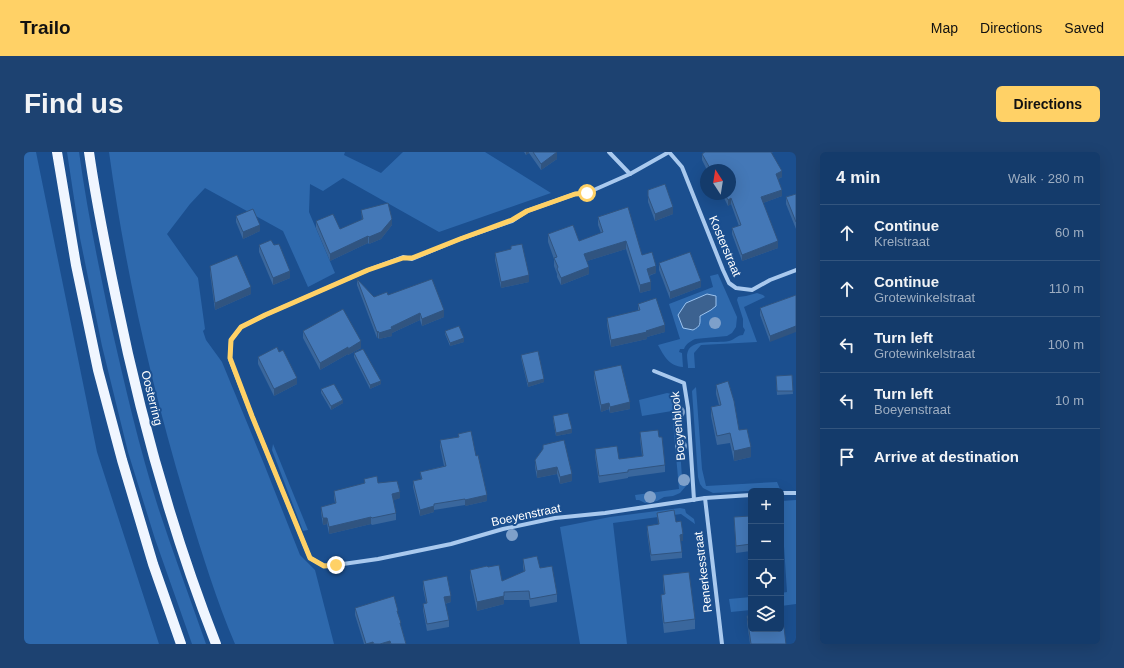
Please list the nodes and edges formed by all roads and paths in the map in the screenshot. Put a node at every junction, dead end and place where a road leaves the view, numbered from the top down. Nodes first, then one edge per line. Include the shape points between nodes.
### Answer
1 (57, 152) edge
2 (89, 152) edge
3 (609, 152) edge
4 (669, 152) edge
5 (630, 174) junction
6 (796, 270) edge
7 (654, 371) dead end
8 (784, 493) edge
9 (796, 493) edge
10 (748, 495) edge
11 (705, 498) junction
12 (694, 500) junction
13 (181, 644) edge
14 (216, 644) edge
15 (722, 644) edge

1 - 13 main road via 76,265 100,377 153,564
2 - 14 main road, Oosterring via 107,256 151,446 184,556
3 - 5 street
4 - 5 street
4 - 6 street, Kosterstraat via 682,167 729,283 736,288 752,290
5 - 12 street, Boeyenstraat via 587,193 575,194 527,211 512,220 412,258 403,258 368,270 265,315 241,327 231,340 230,358 310,558 324,566 378,559 452,544 503,529 555,518
7 - 12 street, Boeyenblook via 684,383
8 - 9 street
10 - 11 street, Boeyenstraat
11 - 12 street, Boeyenstraat
11 - 15 street, Renerkesstraat

